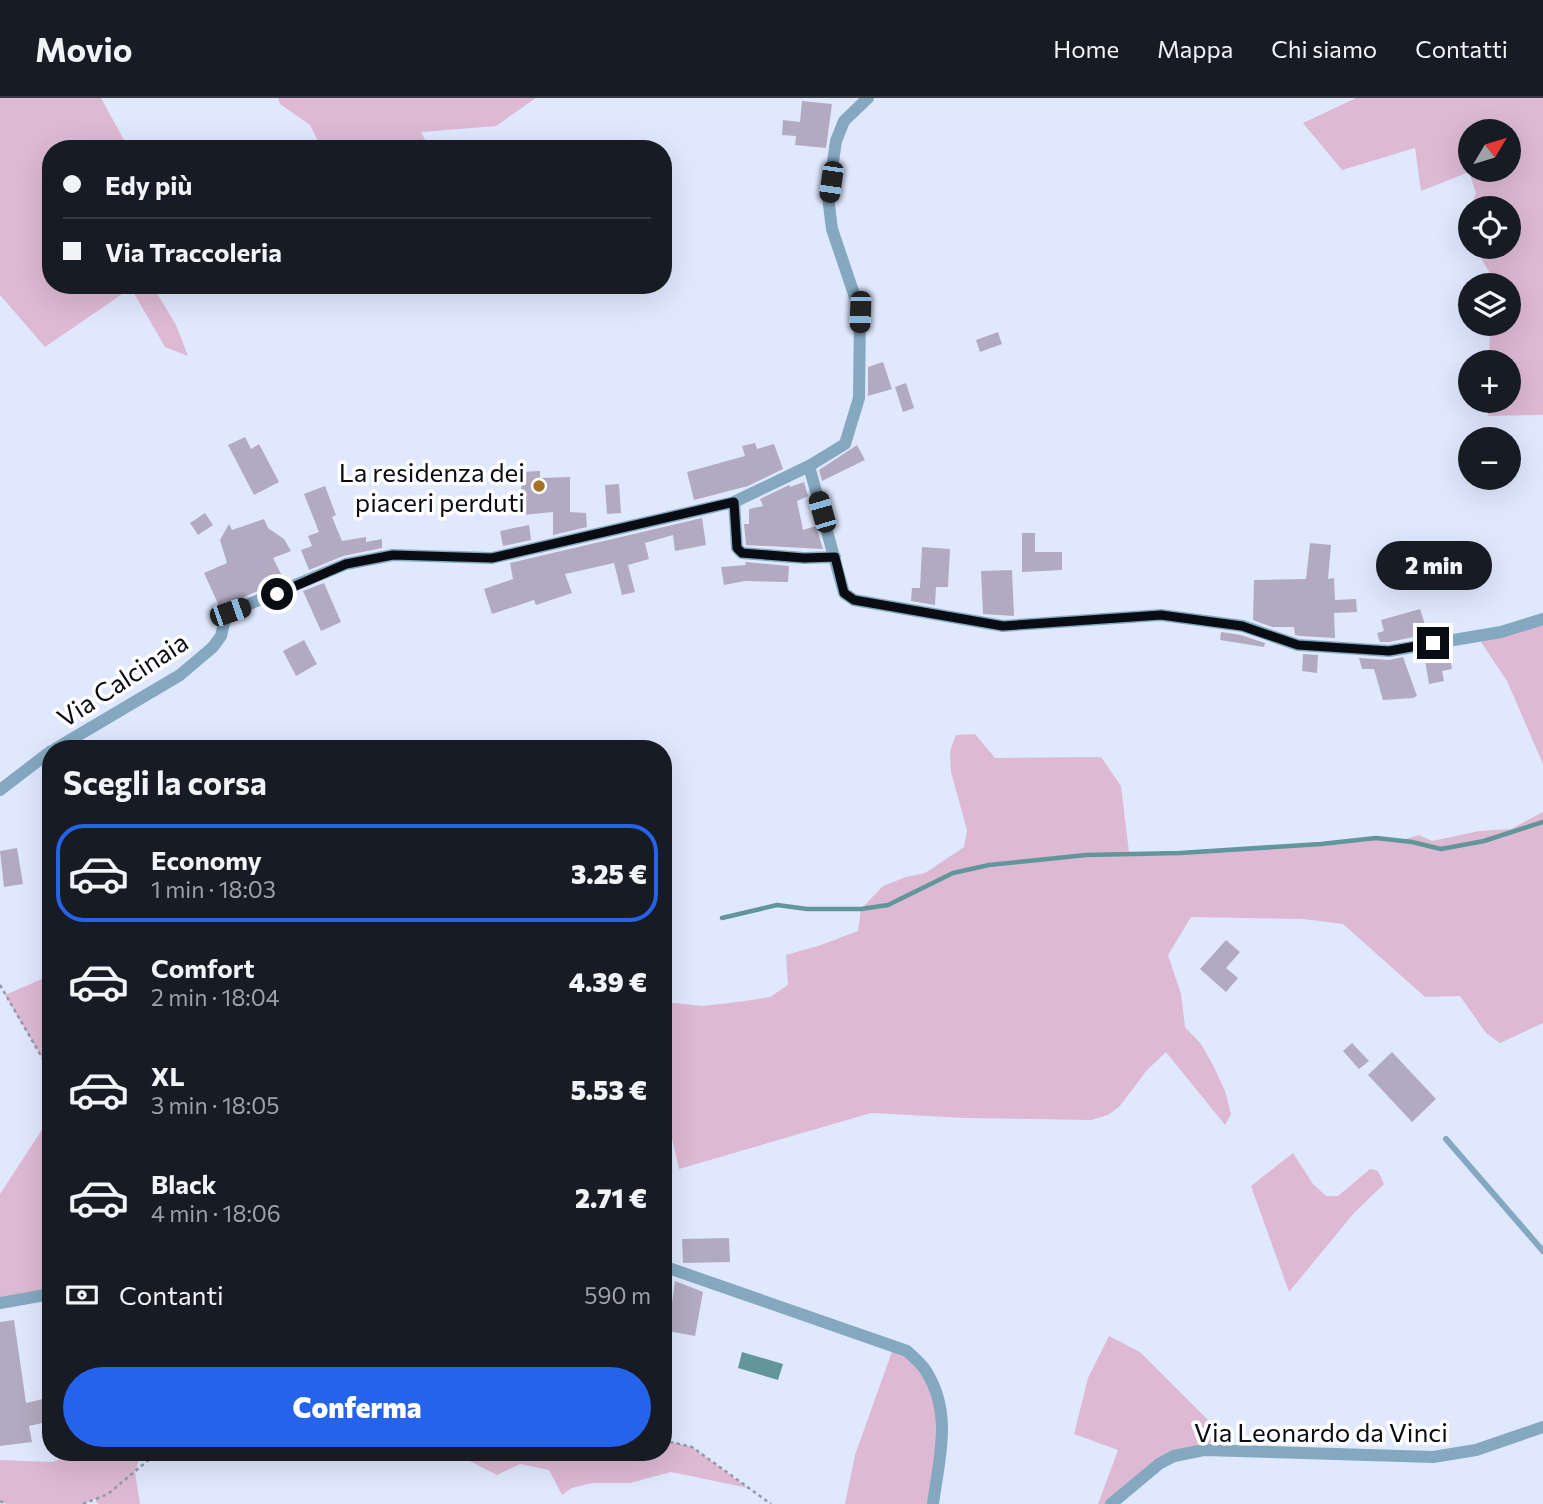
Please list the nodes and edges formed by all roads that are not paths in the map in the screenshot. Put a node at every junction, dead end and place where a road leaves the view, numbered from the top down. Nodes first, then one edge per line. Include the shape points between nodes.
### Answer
1 (868, 98) edge
2 (809, 467) junction
3 (734, 502) junction
4 (835, 557) junction
5 (1543, 619) edge
6 (70, 740) edge
7 (42, 758) edge
8 (0, 790) edge
9 (1446, 1139) dead end
10 (1543, 1251) edge
11 (672, 1269) edge
12 (42, 1296) edge
13 (0, 1303) edge
14 (1543, 1427) edge
15 (933, 1504) edge
16 (1111, 1504) edge

1 - 2 street, Via Calcinaia via 844,121 836,141 828,197 832,229 860,312 859,398 845,444
2 - 3 street, Via Calcinaia
2 - 4 street
3 - 4 street via 737,548 742,553
3 - 6 street, Via Calcinaia via 492,558 393,555 346,564 230,612 213,647 180,675
4 - 5 street via 844,593 854,600 1003,626 1161,615 1242,626 1298,645 1389,651 1500,632
7 - 8 street, Via Calcinaia
9 - 10 lane
11 - 15 street via 907,1351 926,1370 940,1403 943,1438
12 - 13 street
14 - 16 street, Via Leonardo da Vinci via 1476,1450 1433,1457 1204,1450 1159,1464

